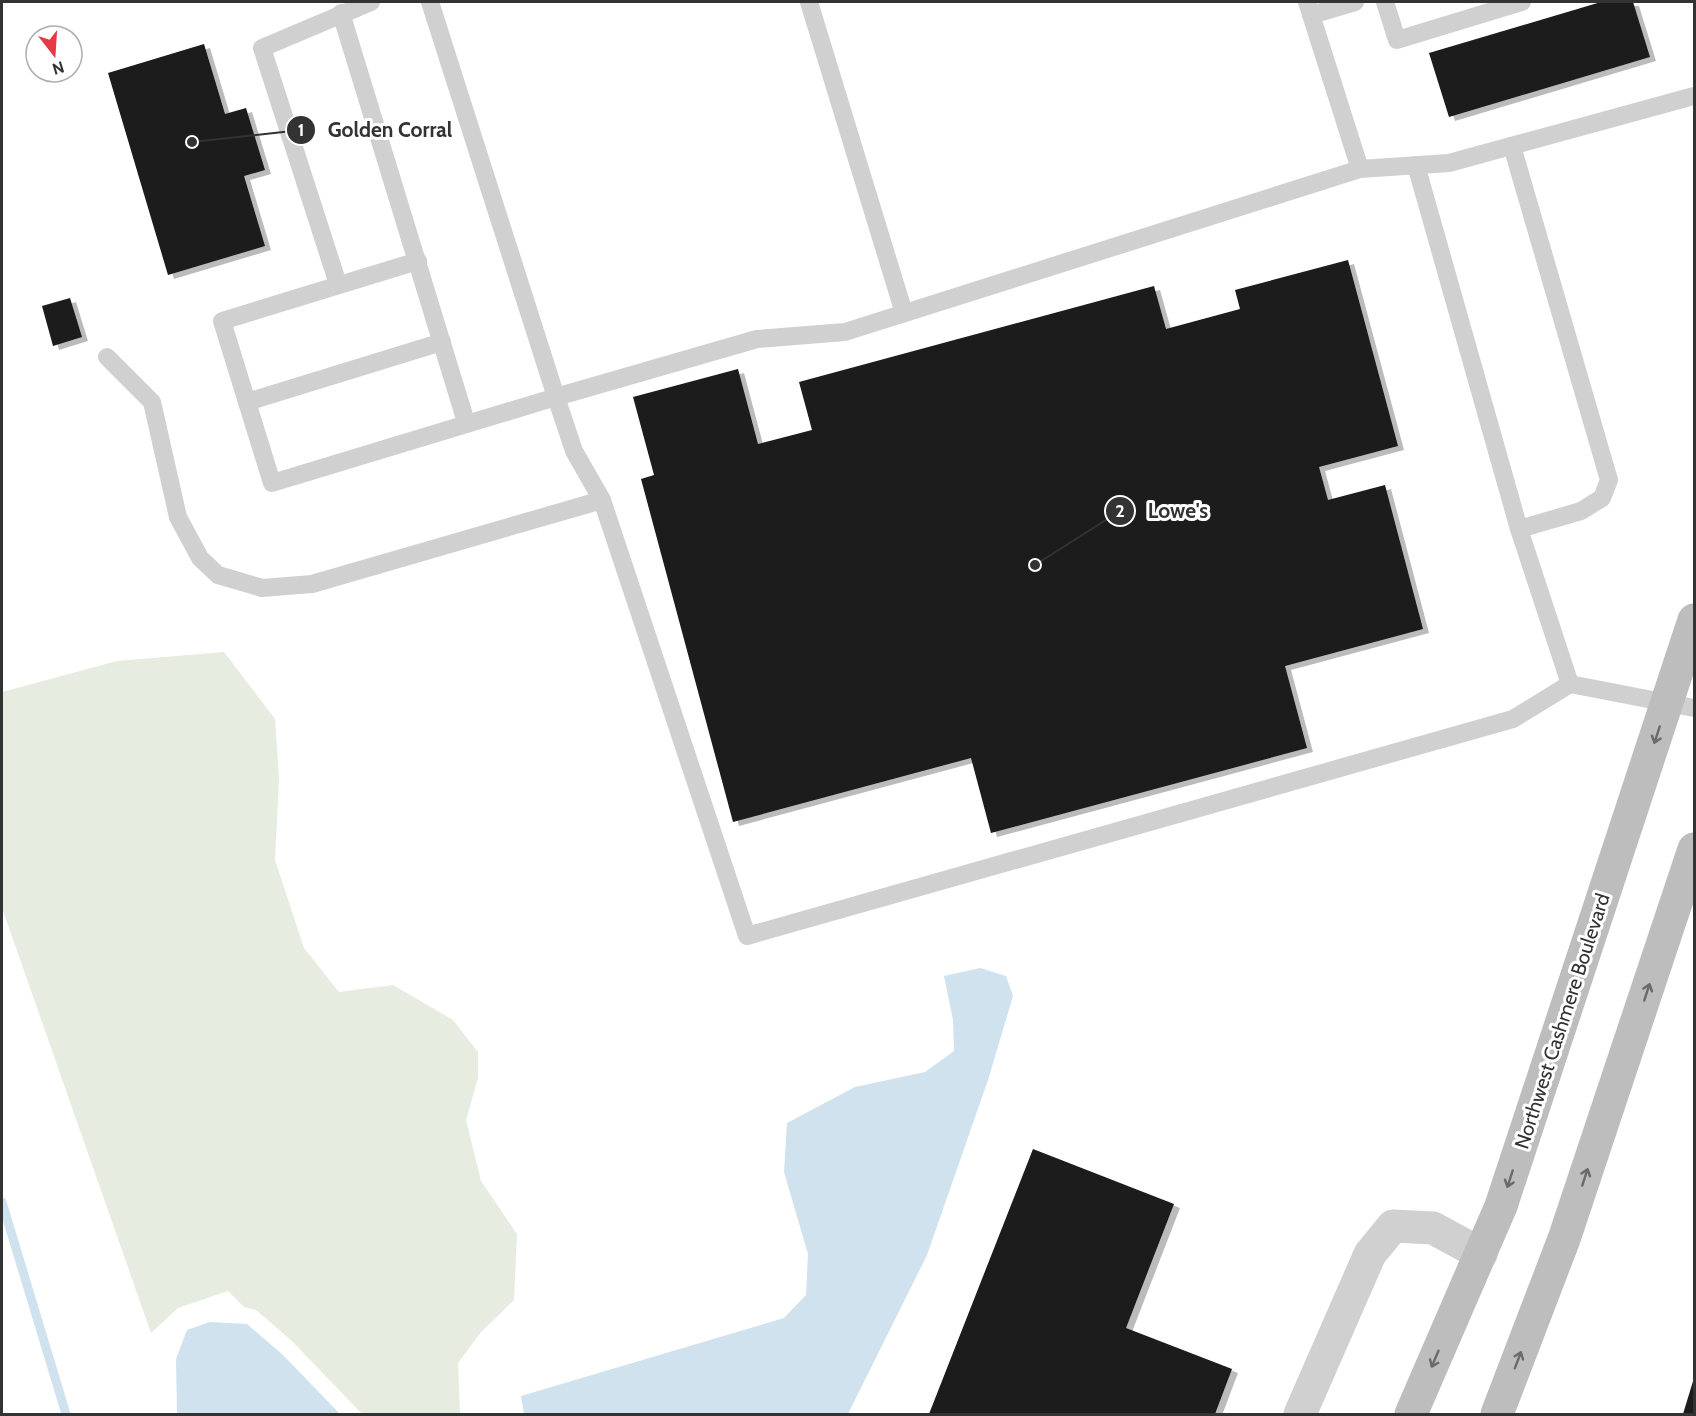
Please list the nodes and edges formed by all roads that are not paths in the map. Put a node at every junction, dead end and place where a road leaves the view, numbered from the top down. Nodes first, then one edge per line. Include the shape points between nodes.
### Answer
1 (371, 2) edge
2 (430, 2) edge
3 (809, 2) edge
4 (1354, 2) edge
5 (1385, 2) edge
6 (1522, 2) edge
7 (1309, 8) edge
8 (341, 13) junction
9 (1695, 96) edge
10 (1512, 146) junction
11 (1416, 165) junction
12 (1360, 169) junction
13 (418, 261) junction
14 (338, 284) junction
15 (904, 313) junction
16 (442, 342) junction
17 (107, 357) dead end
18 (556, 397) junction
19 (247, 402) junction
20 (466, 422) junction
21 (602, 500) junction
22 (1519, 529) junction
23 (1695, 620) edge
24 (1570, 684) junction
25 (1681, 705) edge
26 (1695, 849) edge
27 (1480, 1254) junction
28 (1300, 1414) edge
29 (1411, 1414) edge
30 (1497, 1414) edge

1 - 8 lane
2 - 18 lane
3 - 15 lane
4 - 7 lane
5 - 6 lane via 1397,40
7 - 12 lane
8 - 13 lane
8 - 14 lane via 262,48
9 - 10 lane
10 - 11 lane via 1449,163
10 - 22 lane via 1609,480 1602,498 1581,511
11 - 12 lane
11 - 22 lane
12 - 15 lane
13 - 14 lane
13 - 16 lane
14 - 19 lane via 222,321
15 - 18 lane via 845,332 757,339
16 - 19 lane
16 - 20 lane
17 - 21 lane via 152,402 178,518 200,558 218,575 262,588 312,584
18 - 20 lane
18 - 21 lane via 574,451
19 - 20 lane via 272,483
21 - 24 lane via 747,936 1513,719
22 - 24 lane
23 - 25 street, Northwest Cashmere Boulevard
24 - 25 lane
25 -> 27 street, Northwest Cashmere Boulevard via 1501,1206
30 -> 26 street via 1564,1239
27 - 28 street via 1433,1228 1392,1226 1370,1254
27 -> 29 street, Northwest Cashmere Boulevard

